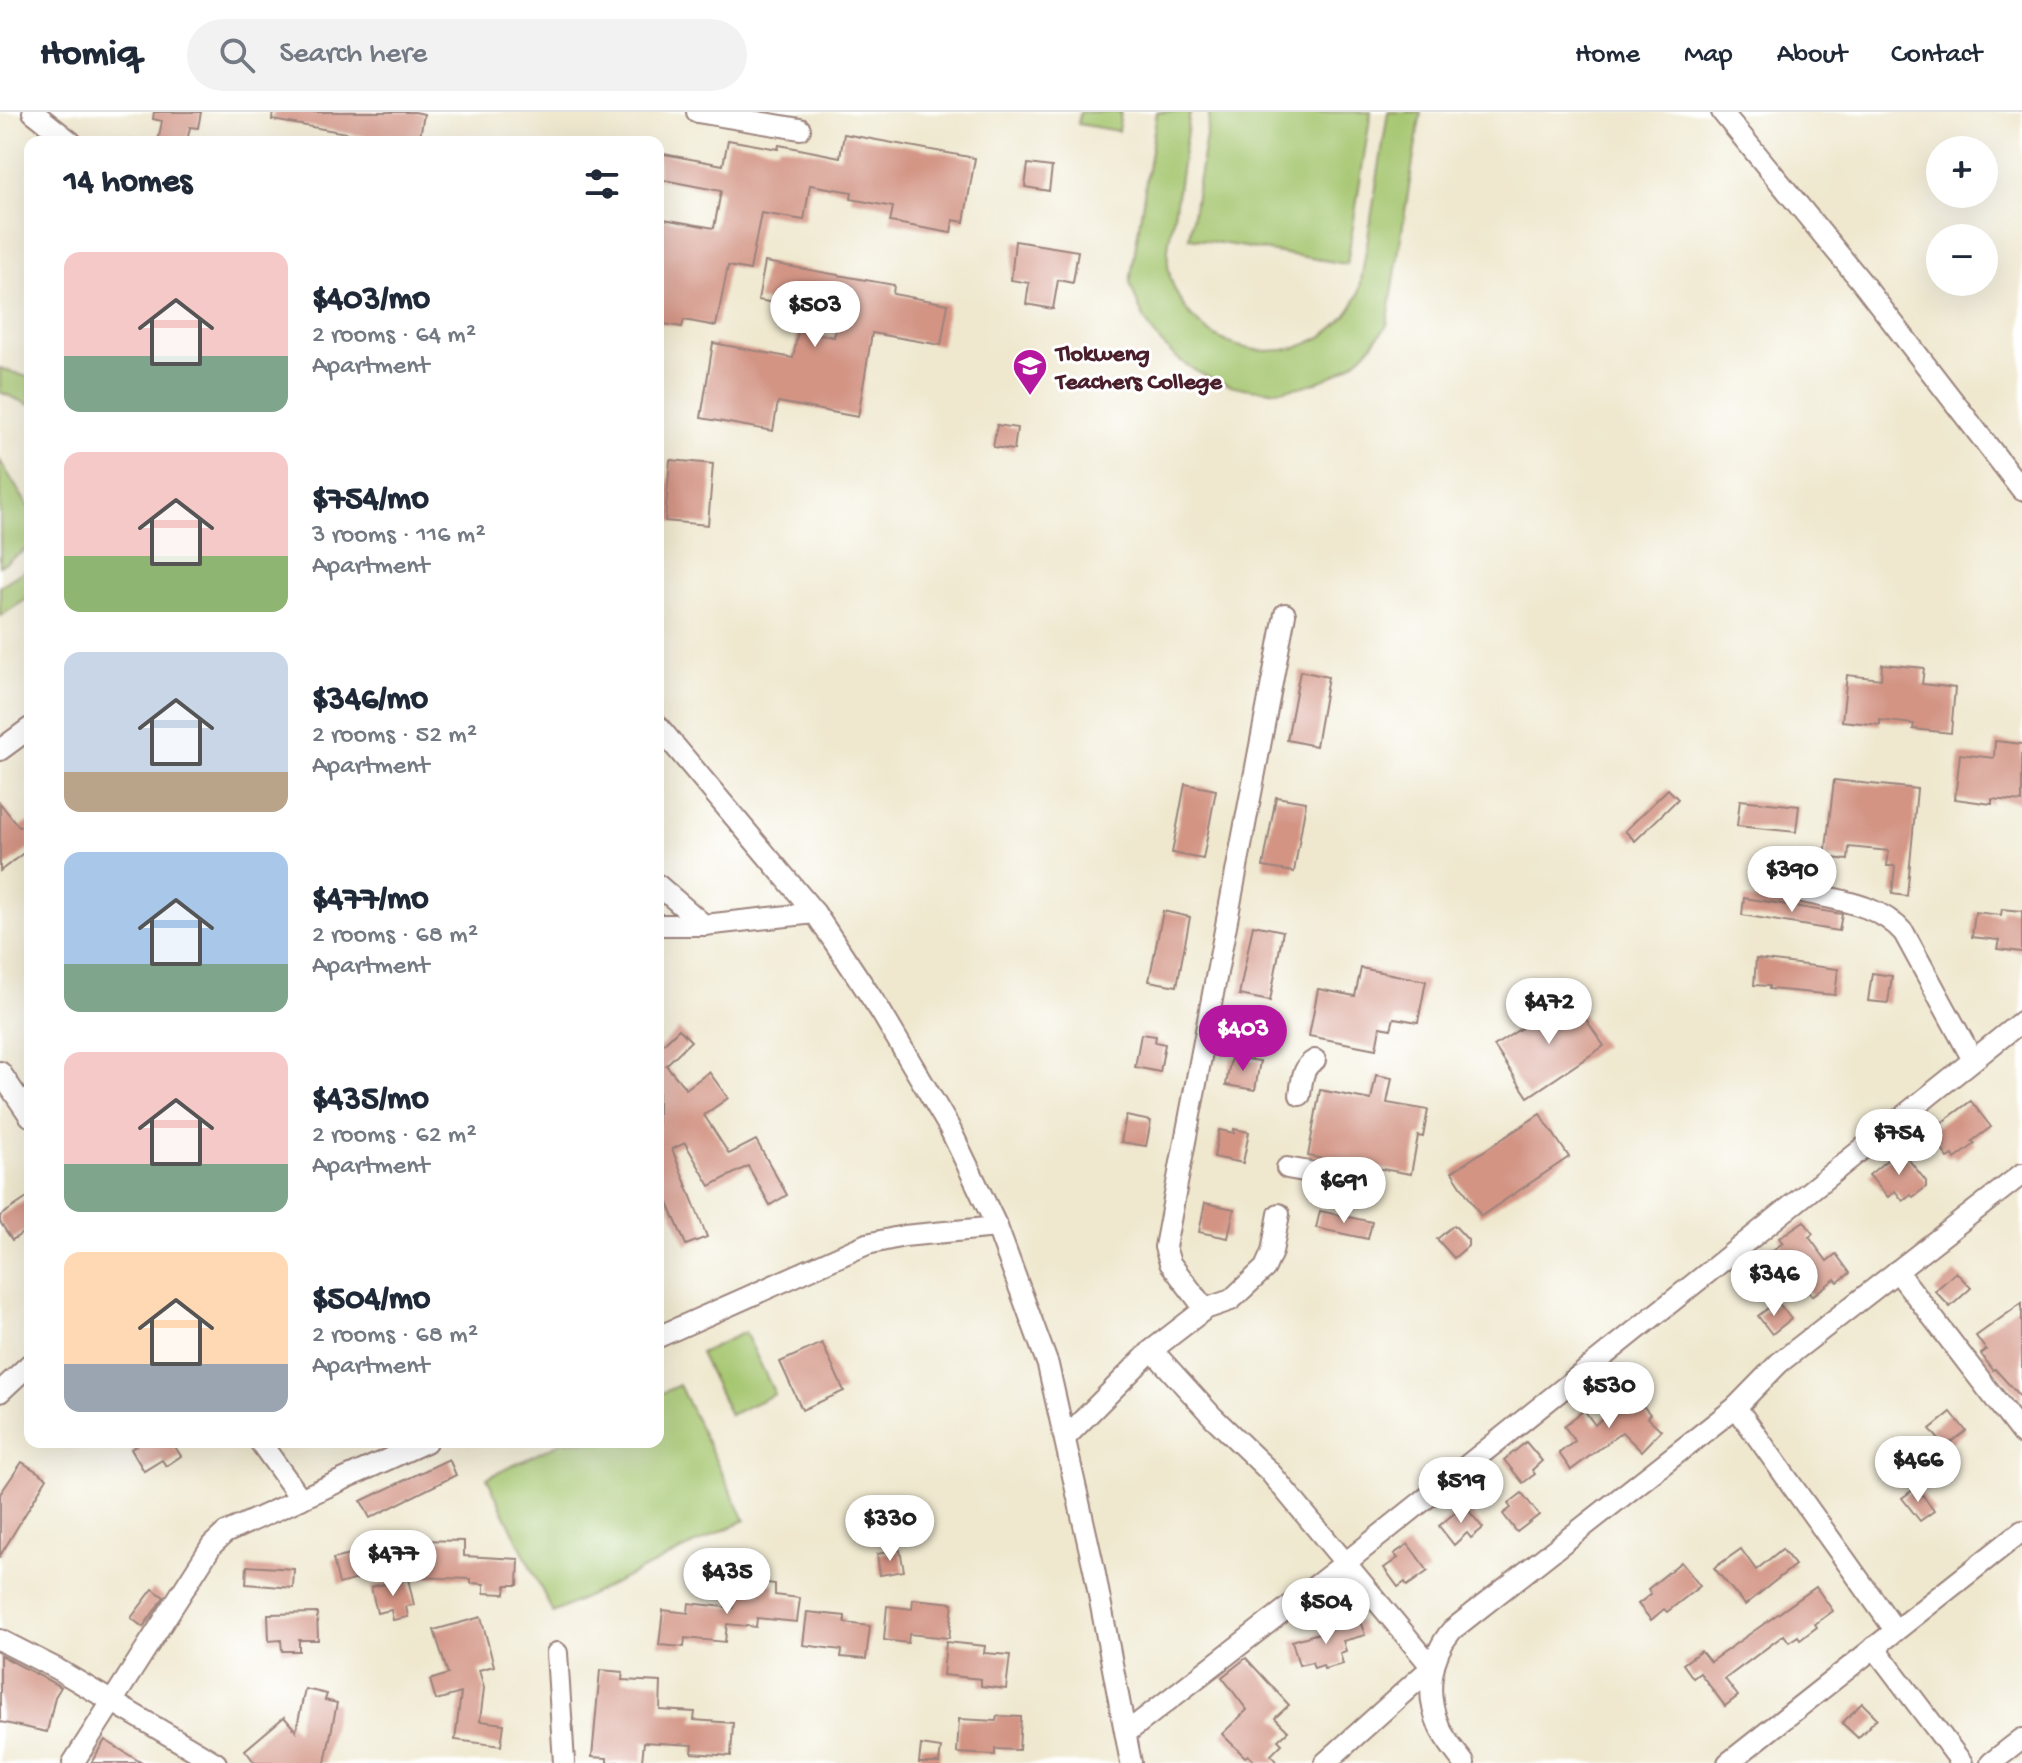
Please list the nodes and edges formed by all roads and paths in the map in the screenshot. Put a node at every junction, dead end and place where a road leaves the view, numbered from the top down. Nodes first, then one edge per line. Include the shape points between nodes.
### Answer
1 (33, 112) edge
2 (697, 112) edge
3 (1722, 112) edge
4 (800, 129) dead end
5 (63, 136) edge
6 (2022, 490) edge
7 (1285, 614) dead end
8 (24, 732) edge
9 (664, 733) edge
10 (0, 750) edge
11 (664, 890) edge
12 (1799, 891) dead end
13 (815, 913) junction
14 (664, 925) edge
15 (704, 925) junction
16 (2022, 1021) edge
17 (1315, 1060) dead end
18 (1973, 1060) junction
19 (0, 1072) edge
20 (1300, 1095) dead end
21 (24, 1107) edge
22 (1287, 1168) dead end
23 (2022, 1174) edge
24 (1343, 1178) dead end
25 (1279, 1214) dead end
26 (997, 1227) junction
27 (1897, 1271) junction
28 (1205, 1309) junction
29 (664, 1334) edge
30 (1152, 1350) junction
31 (24, 1370) edge
32 (0, 1392) edge
33 (1736, 1407) junction
34 (2022, 1434) edge
35 (1065, 1438) junction
36 (264, 1448) edge
37 (413, 1448) edge
38 (301, 1499) junction
39 (2022, 1531) edge
40 (1344, 1564) junction
41 (1895, 1630) junction
42 (0, 1640) edge
43 (1874, 1647) junction
44 (557, 1653) dead end
45 (1432, 1667) junction
46 (110, 1701) junction
47 (1126, 1733) junction
48 (2022, 1739) edge
49 (1125, 1761) edge
50 (73, 1763) edge
51 (216, 1763) edge
52 (564, 1763) edge
53 (1325, 1763) edge
54 (1464, 1763) edge
55 (1728, 1763) edge
56 (1962, 1763) edge
57 (1991, 1763) edge

1 - 5 street
2 - 4 street
3 - 6 street
7 - 28 street via 1165,1247 1170,1263
8 - 10 street
9 - 13 street
11 - 15 street
12 - 18 street via 1866,907 1895,922
13 - 15 street
13 - 26 street via 949,1127
14 - 15 street
16 - 18 street
17 - 20 street via 1304,1072
18 - 40 street
19 - 21 street
22 - 24 street
23 - 27 street
25 - 28 street via 1265,1268 1231,1300
26 - 29 street via 867,1244
26 - 35 street via 1048,1365
27 - 33 street via 1779,1363
27 - 34 street
28 - 30 street
30 - 35 street
30 - 40 street via 1269,1471
31 - 32 street
33 - 41 street
33 - 45 street via 1452,1630
35 - 47 street
36 - 38 street
37 - 38 street
38 - 46 street via 225,1533 212,1545
39 - 41 street
40 - 45 street
40 - 47 street
41 - 43 street
42 - 46 street
43 - 55 street
43 - 56 street
44 - 52 street
45 - 53 street
45 - 54 street via 1436,1718
46 - 50 street
46 - 51 street
47 - 49 street
48 - 57 street

